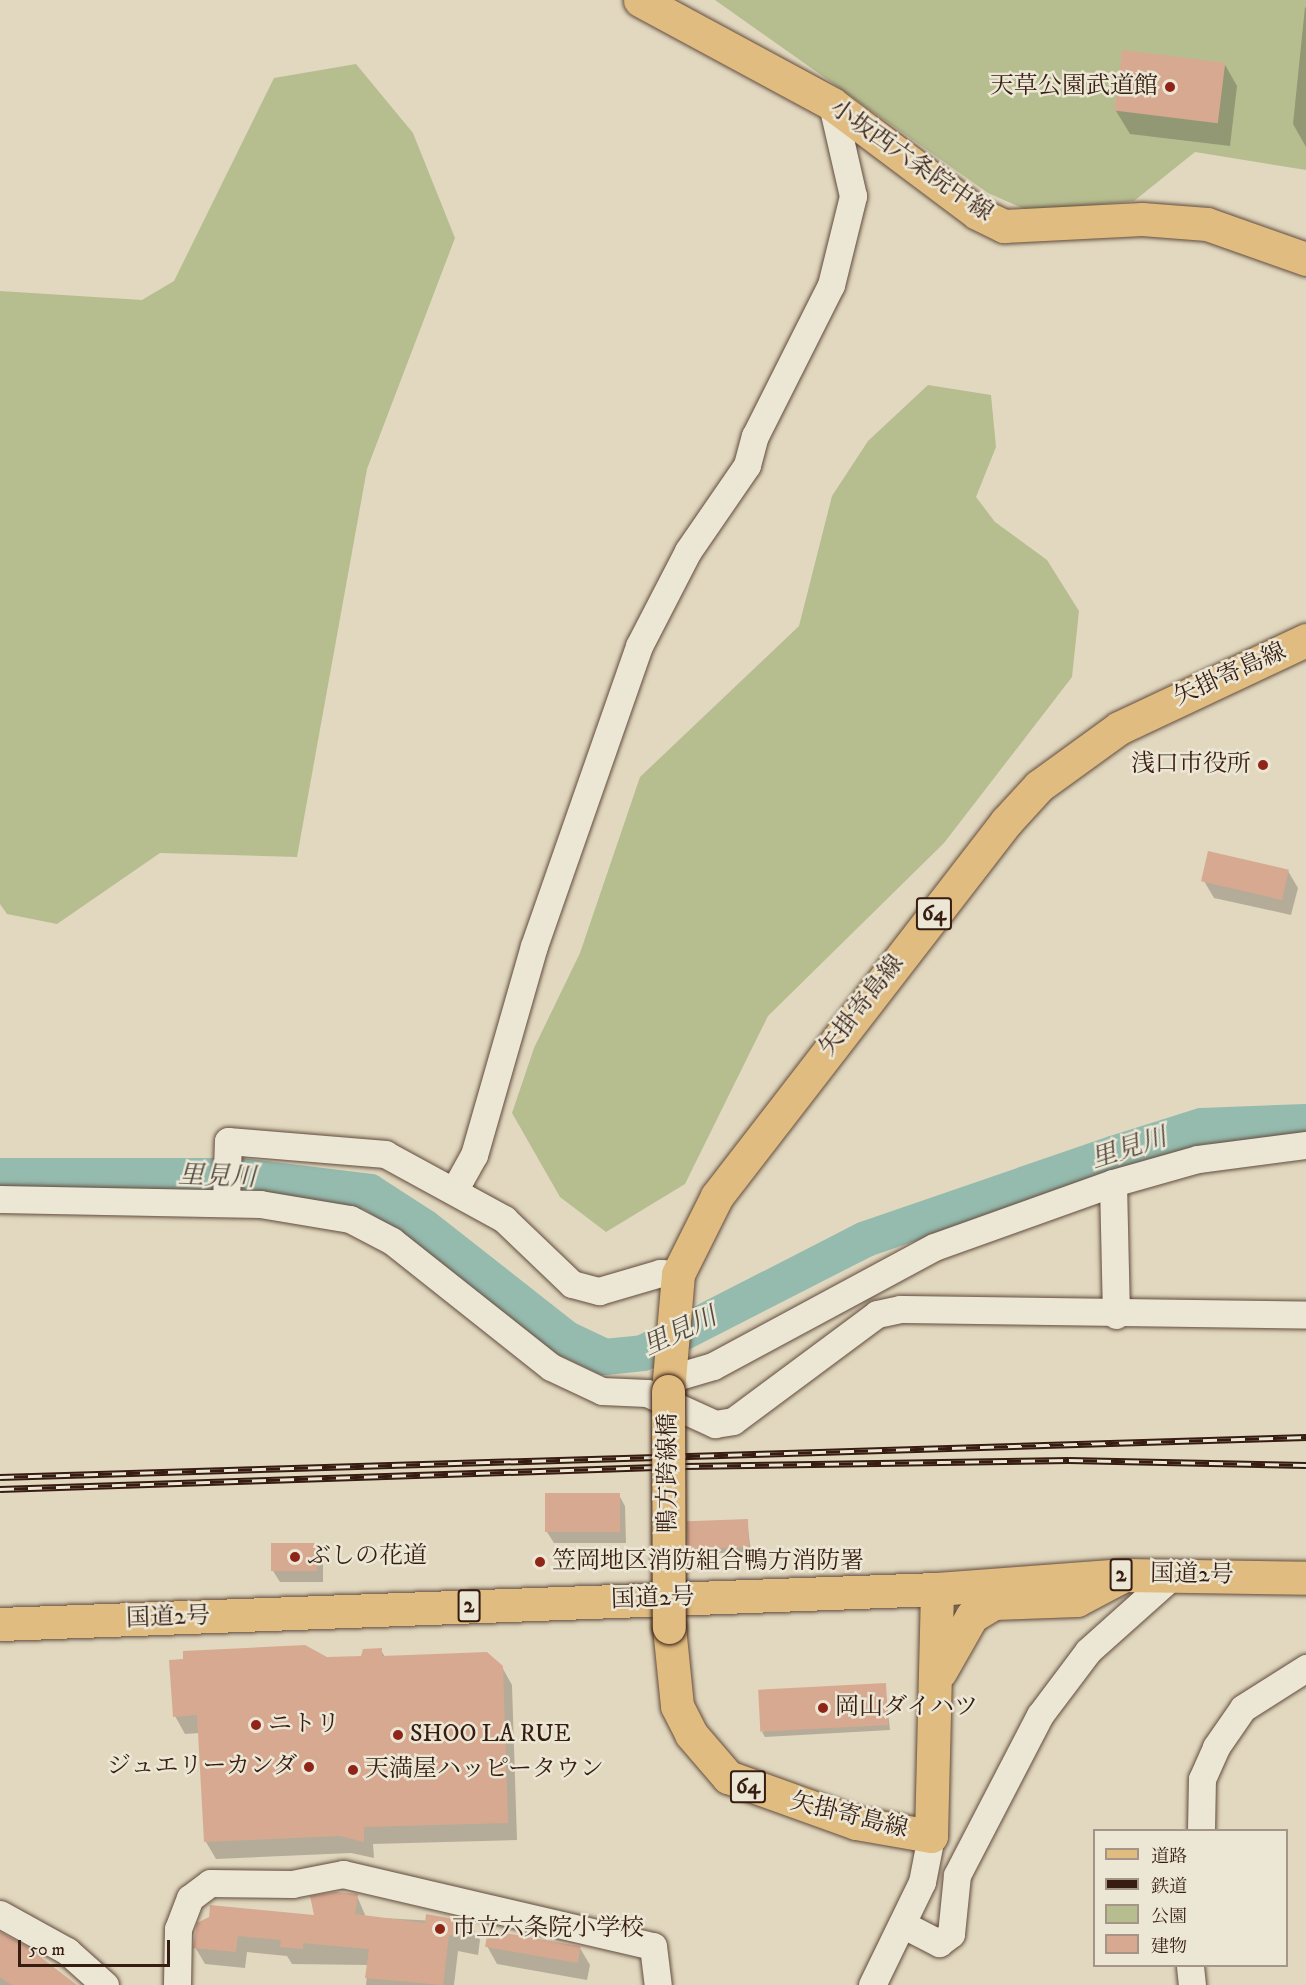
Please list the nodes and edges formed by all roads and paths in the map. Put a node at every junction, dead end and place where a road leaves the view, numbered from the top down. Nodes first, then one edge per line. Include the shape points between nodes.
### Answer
1 (640, 0) edge
2 (832, 104) junction
3 (1306, 259) edge
4 (1306, 640) edge
5 (1306, 1145) edge
6 (1113, 1183) junction
7 (455, 1189) junction
8 (0, 1199) edge
9 (226, 1203) junction
10 (675, 1287) junction
11 (1306, 1315) edge
12 (1116, 1316) junction
13 (669, 1378) junction
14 (1174, 1574) junction
15 (1124, 1575) junction
16 (1306, 1578) edge
17 (937, 1589) junction
18 (0, 1624) edge
19 (669, 1627) joint
20 (1306, 1668) edge
21 (938, 1676) junction
22 (1201, 1829) edge
23 (931, 1836) junction
24 (0, 1914) edge
25 (902, 1924) junction
26 (1190, 1967) edge
27 (105, 1985) edge
28 (177, 1985) edge
29 (658, 1985) edge
30 (872, 1985) edge
31 (1192, 1985) edge

1 - 2 main road, 小坂西六条院中線
2 - 3 main road, 小坂西六条院中線 via 977,213 1004,226 1142,219 1207,224
2 - 7 street via 853,196 831,285 755,436 747,465 688,551 639,646 547,904 474,1155
4 - 10 main road, 矢掛寄島線 / 64 via 1119,728 1039,786 751,1147 717,1196
5 - 6 street via 1198,1159
6 - 12 street
6 - 13 street via 934,1246 713,1366
7 - 9 street via 385,1154 228,1141
7 - 10 street via 504,1219 572,1284 599,1292 660,1273
8 - 9 street
9 - 12 street via 350,1219 392,1241 551,1367 602,1391 647,1393 715,1424 733,1421 877,1314 900,1309
10 - 13 main road, 矢掛寄島線 / 64
11 - 12 street
13 - 19 main road, 鴨方跨線橋 / 64, bridge
14 - 15 main road, 国道2号 / 2
14 - 16 main road, 国道2号 / 2
14 - 25 street via 1088,1651 1040,1715 957,1875 951,1934 939,1943
15 - 17 main road, 国道2号 / 2
15 - 21 main road via 1077,1600 994,1603 972,1616
17 - 18 main road, 国道2号 / 2
17 - 21 main road, 矢掛寄島線
19 - 23 main road, 矢掛寄島線 / 64 via 677,1706 692,1734 728,1777 856,1823
20 - 22 street via 1243,1708 1216,1747 1202,1779
21 - 23 main road, 矢掛寄島線
23 - 25 street via 922,1882
24 - 27 street via 67,1951
25 - 30 street
26 - 31 street
28 - 29 street via 178,1929 190,1898 210,1883 292,1884 343,1874 631,1938 653,1946

